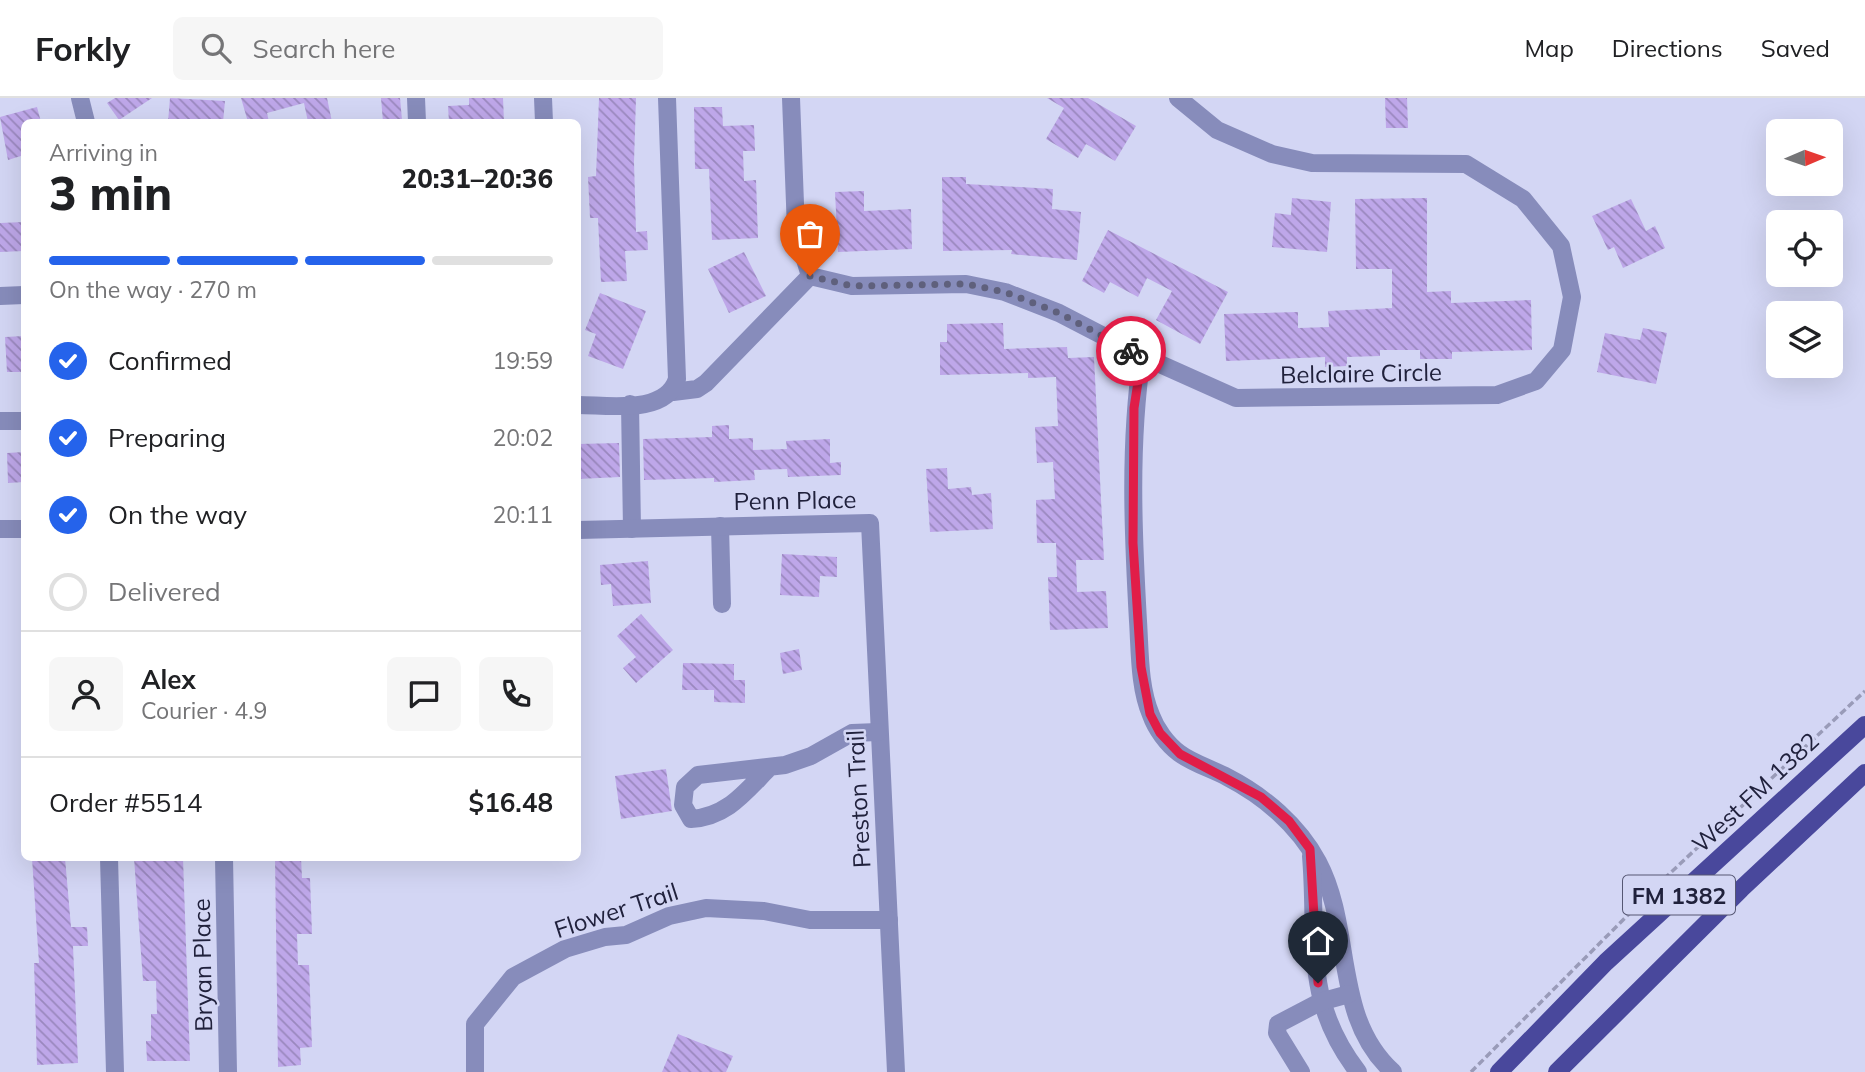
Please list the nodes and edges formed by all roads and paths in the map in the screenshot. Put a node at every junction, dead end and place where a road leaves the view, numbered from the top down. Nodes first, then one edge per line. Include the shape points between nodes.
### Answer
1 (80, 98) edge
2 (416, 98) edge
3 (543, 98) edge
4 (667, 98) edge
5 (791, 98) edge
6 (1178, 98) edge
7 (85, 119) edge
8 (417, 119) edge
9 (544, 119) edge
10 (810, 276) junction
11 (21, 295) edge
12 (0, 296) edge
13 (1142, 356) junction
14 (673, 392) junction
15 (630, 404) junction
16 (581, 405) edge
17 (0, 421) edge
18 (21, 421) edge
19 (870, 523) joint
20 (720, 526) junction
21 (0, 529) edge
22 (21, 529) edge
23 (632, 529) junction
24 (581, 530) edge
25 (722, 604) dead end
26 (1865, 691) edge
27 (1865, 725) edge
28 (878, 732) junction
29 (769, 768) junction
30 (1865, 772) edge
31 (1766, 784) dead end
32 (1310, 849) junction
33 (109, 861) edge
34 (224, 861) edge
35 (889, 920) junction
36 (1349, 994) junction
37 (1320, 1002) junction
38 (115, 1072) edge
39 (228, 1072) edge
40 (475, 1072) edge
41 (896, 1072) edge
42 (1301, 1072) edge
43 (1358, 1072) edge
44 (1394, 1072) edge
45 (1499, 1072) edge
46 (1557, 1072) edge

1 - 7 street
2 - 8 street
3 - 9 street
4 - 14 street via 677,379
5 - 10 street via 796,230
6 - 13 street, Belclaire Circle via 1217,130 1272,154 1312,163 1466,164 1523,199 1561,246 1572,297 1562,350 1536,381 1497,395 1236,398
10 - 13 street, Belclaire Circle via 852,286 966,284 1005,292 1059,313
10 - 14 street via 706,383 697,390
11 - 12 street
13 - 32 street via 1134,408 1133,543 1141,667 1150,714 1180,754 1261,797 1289,821
14 - 15 street via 661,401
15 - 16 street
15 - 23 street
17 - 18 street
19 - 20 street, Penn Place
19 - 28 street, Preston Trail
20 - 23 street, Penn Place
20 - 25 street, Penn Place
21 - 22 street
23 - 24 street, Penn Place
26 - 31 path
27 - 45 main road, West FM 1382 / FM 1382 via 1606,962
28 - 29 street via 852,733 811,756
28 - 35 street, Preston Trail
29 - 29 street via 698,775 685,787 683,805 691,819 712,818
30 - 46 main road, FM 1382
32 - 36 street via 1337,911
32 - 37 street
33 - 38 street
34 - 39 street, Bryan Place
35 - 40 street, Flower Trail via 810,920 764,911 706,908 669,916 626,935 565,949 513,977 475,1024
35 - 41 street, Preston Trail
36 - 37 street
36 - 44 street via 1365,1039
37 - 42 street via 1276,1028
37 - 43 street via 1340,1049

